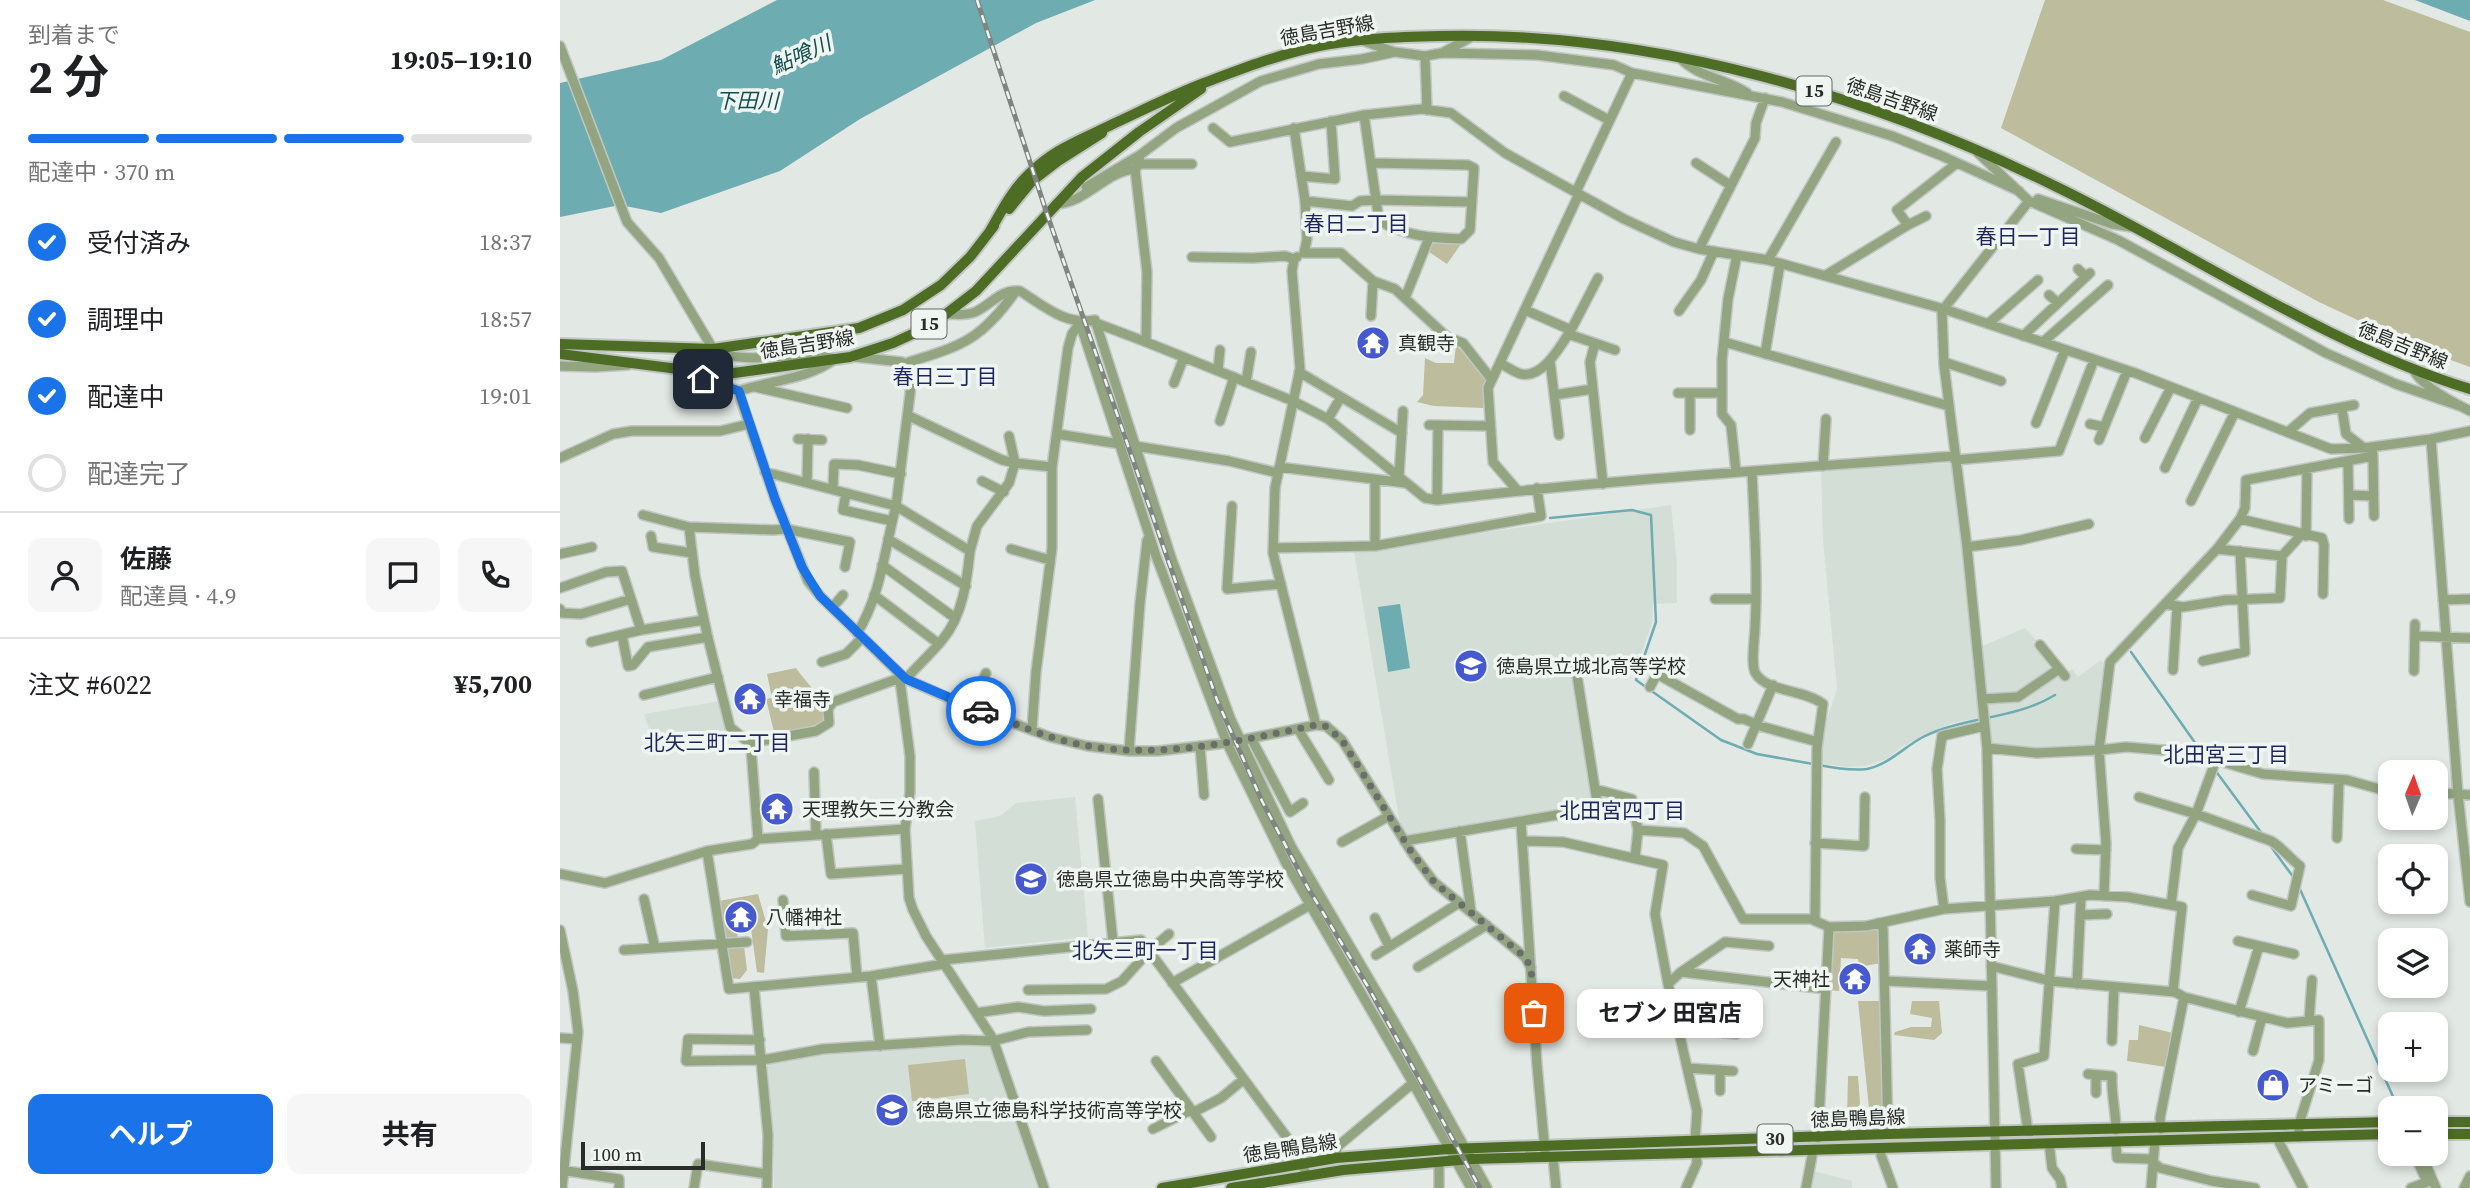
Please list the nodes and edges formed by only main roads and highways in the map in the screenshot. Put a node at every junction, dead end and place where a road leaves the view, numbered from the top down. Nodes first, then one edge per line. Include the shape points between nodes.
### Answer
1 (1215, 79) junction
2 (560, 344) edge
3 (560, 354) edge
4 (2470, 388) edge
5 (2378, 1122) edge
6 (2448, 1122) edge
7 (2470, 1122) edge
8 (2378, 1134) edge
9 (2448, 1134) edge
10 (2470, 1134) edge
11 (1468, 1154) junction
12 (1548, 1154) junction
13 (1256, 1186) edge
14 (1161, 1188) edge
15 (1231, 1188) edge

1 - 2 main road, 徳島吉野線 / 15 via 1062,148 1028,174 970,257 941,285 884,319 834,333 713,349
1 - 3 main road, 徳島吉野線 / 15 via 1106,156 976,291 919,331 893,342 850,356 747,372 694,371
1 - 4 main road, 徳島吉野線 / 15 via 1297,51 1359,40 1475,35 1549,37 1764,78 1849,101 1972,146 2136,228 2330,334
5 - 12 main road, 徳島鴨島線 / 30 via 1695,1141
6 - 7 main road
8 - 12 main road, 徳島鴨島線 / 30
9 - 10 main road
11 - 12 main road, 徳島鴨島線 / 30
11 - 13 main road, 徳島鴨島線 / 30 via 1455,1161 1342,1170
11 - 14 main road, 徳島鴨島線 / 30 via 1449,1149 1336,1157
13 - 15 main road, 徳島鴨島線 / 30

